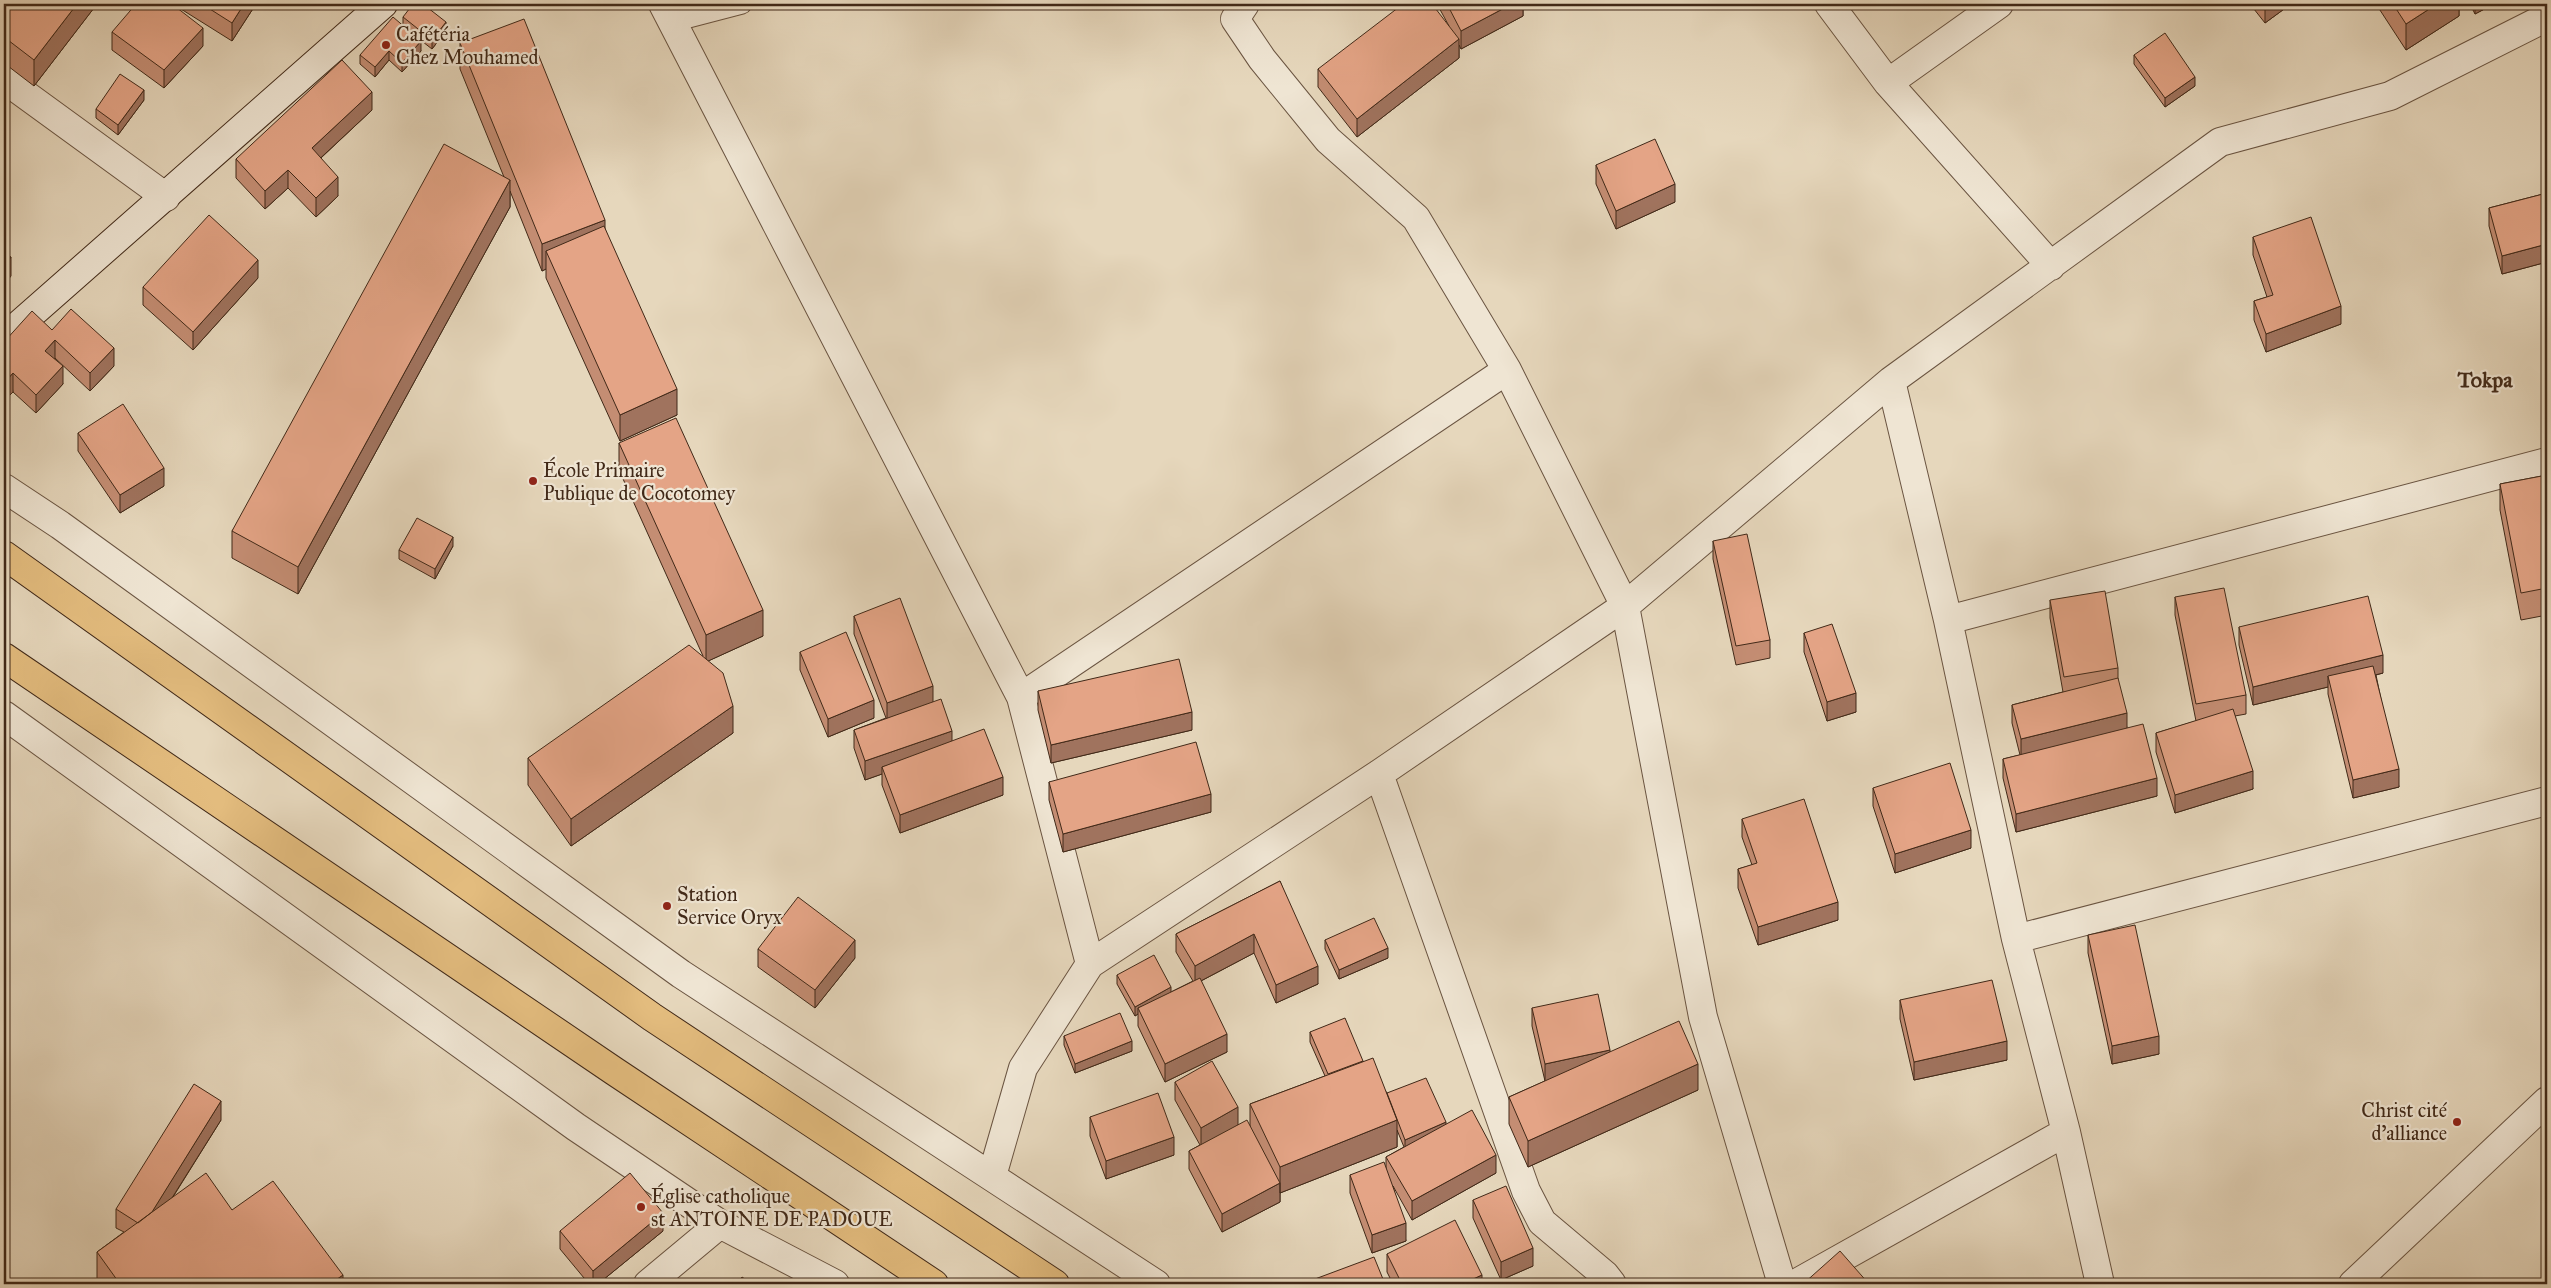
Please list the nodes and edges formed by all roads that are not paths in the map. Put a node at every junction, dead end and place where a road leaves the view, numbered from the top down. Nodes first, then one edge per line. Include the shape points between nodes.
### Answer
1 (383, 4) edge
2 (742, 4) edge
3 (1245, 4) edge
4 (1829, 4) edge
5 (1999, 4) edge
6 (668, 13) edge
7 (2547, 17) edge
8 (4, 79) edge
9 (1888, 83) junction
10 (166, 197) junction
11 (2050, 266) junction
12 (4, 338) edge
13 (1507, 370) junction
14 (1891, 381) junction
15 (2547, 462) edge
16 (4, 488) edge
17 (4, 555) edge
18 (1625, 606) junction
19 (1948, 620) junction
20 (4, 658) edge
21 (1021, 697) junction
22 (4, 715) edge
23 (1379, 774) junction
24 (2547, 801) edge
25 (2016, 939) junction
26 (1090, 964) junction
27 (2547, 1101) edge
28 (2066, 1132) junction
29 (992, 1176) junction
30 (720, 1224) junction
31 (648, 1284) edge
32 (835, 1284) edge
33 (934, 1284) edge
34 (1055, 1284) edge
35 (1156, 1284) edge
36 (1612, 1284) edge
37 (1782, 1284) edge
38 (1795, 1284) edge
39 (2100, 1284) edge
40 (2353, 1284) edge

1 - 10 street
2 - 6 lane
3 - 13 street via 1235,19 1262,59 1328,140 1416,218
4 - 9 street
5 - 9 street
6 - 21 street
7 - 11 street via 2390,96 2220,142
8 - 10 street
9 - 11 street
10 - 12 street
11 - 14 street
13 - 18 street
13 - 21 street
14 - 18 street
14 - 19 street
15 - 19 street
16 - 29 street via 682,974
17 - 34 highway via 652,1017
18 - 23 street
18 - 37 street via 1703,1017
19 - 25 street
20 - 33 highway
21 - 26 street
22 - 30 street via 576,1127
23 - 26 street
23 - 36 street via 1526,1191 1542,1222 1606,1275
24 - 25 street
25 - 28 street
26 - 29 street via 1023,1068
27 - 40 street
28 - 38 street
28 - 39 street
29 - 35 street
30 - 31 street
30 - 32 street

